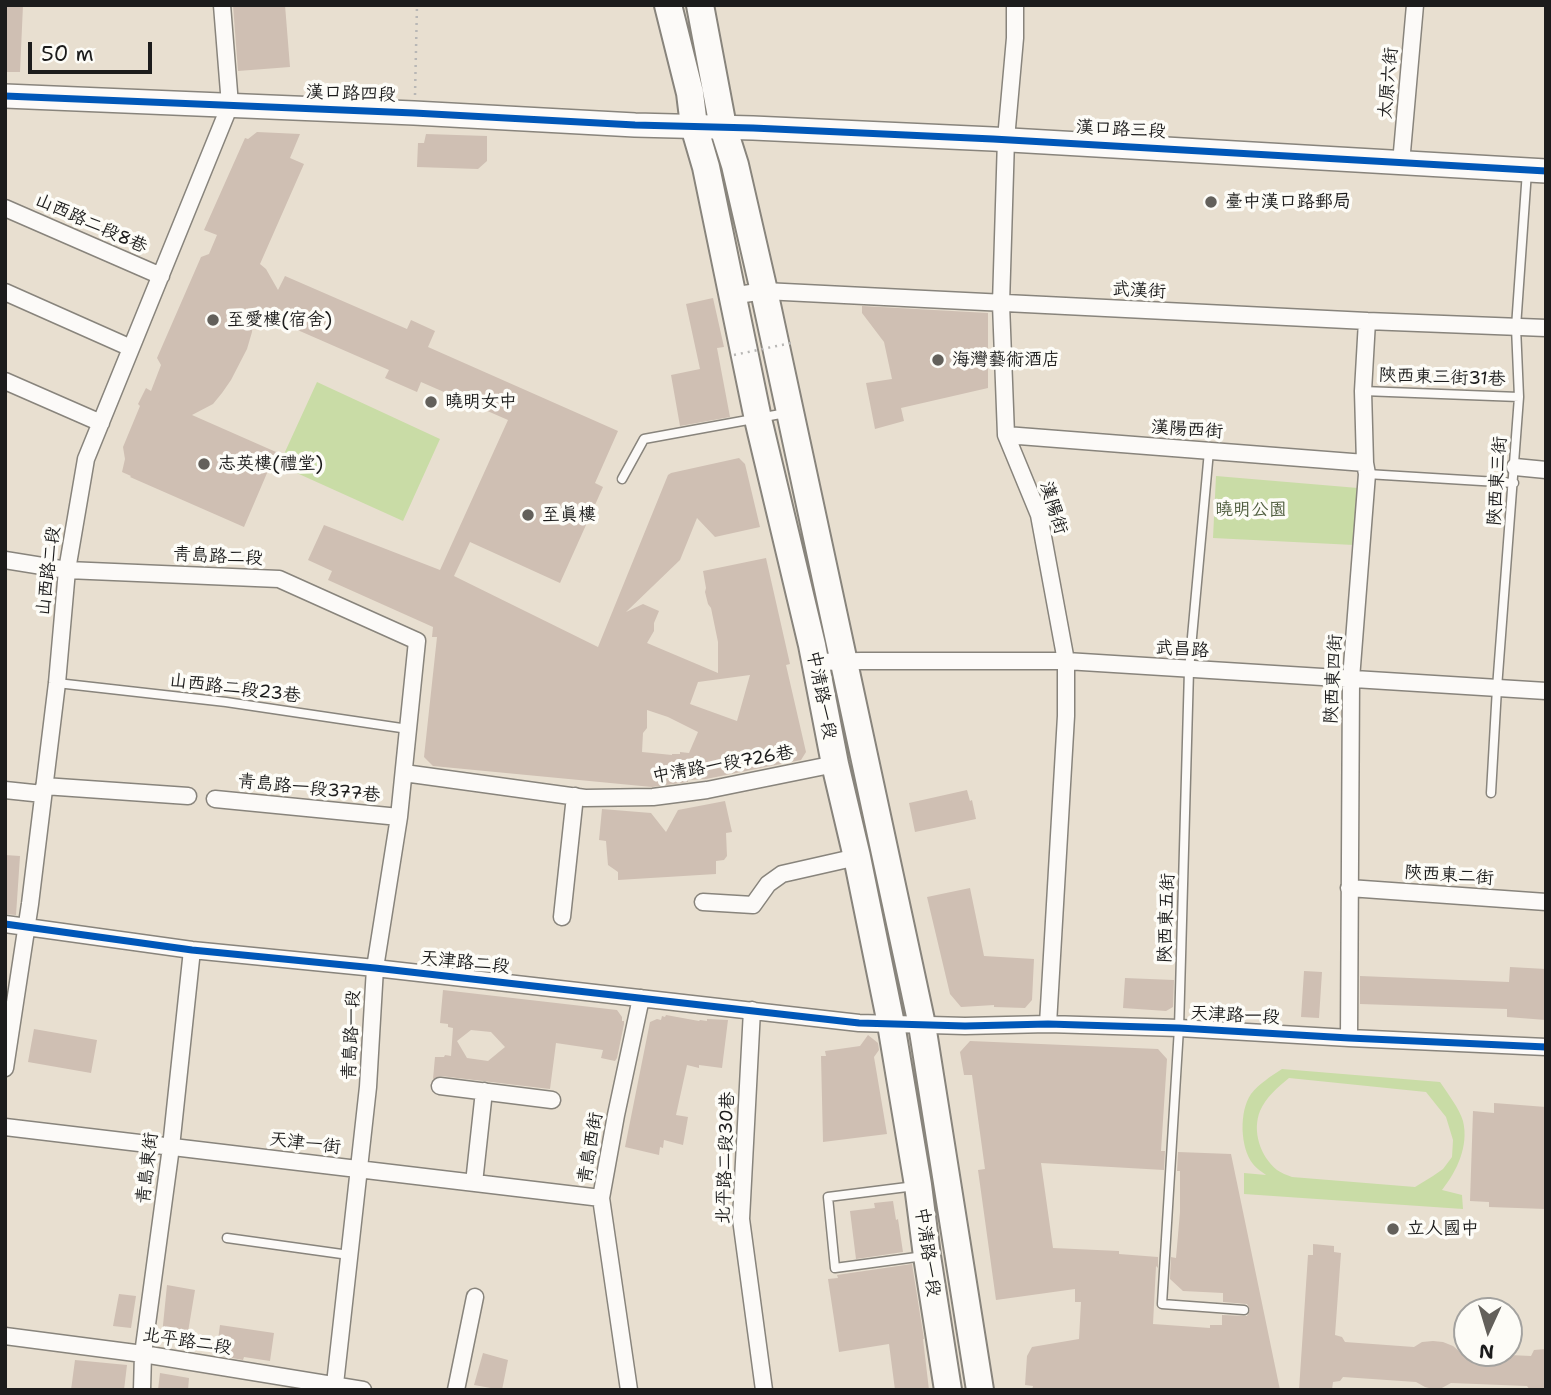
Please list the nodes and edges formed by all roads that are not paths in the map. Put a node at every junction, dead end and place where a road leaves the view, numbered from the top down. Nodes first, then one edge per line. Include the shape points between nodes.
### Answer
1 (222, 5) edge
2 (668, 5) edge
3 (700, 5) edge
4 (1015, 5) edge
5 (1415, 5) edge
6 (5, 96) edge
7 (230, 105) junction
8 (694, 126) junction
9 (723, 127) junction
10 (1006, 139) junction
11 (1401, 163) junction
12 (1536, 171) edge
13 (5, 208) edge
14 (161, 276) junction
15 (764, 291) junction
16 (5, 292) edge
17 (731, 296) junction
18 (1001, 304) junction
19 (1367, 321) junction
20 (1516, 327) junction
21 (1546, 328) edge
22 (131, 348) junction
23 (5, 381) edge
24 (1363, 391) junction
25 (1519, 397) junction
26 (789, 412) junction
27 (758, 419) junction
28 (101, 423) junction
29 (1006, 435) junction
30 (1209, 451) junction
31 (1366, 468) junction
32 (1546, 470) edge
33 (1514, 475) junction
34 (622, 479) dead end
35 (5, 560) edge
36 (67, 569) junction
37 (417, 641) joint
38 (844, 661) junction
39 (1066, 661) junction
40 (815, 662) junction
41 (1189, 670) junction
42 (1351, 679) junction
43 (57, 683) junction
44 (1497, 688) junction
45 (1546, 691) edge
46 (408, 729) junction
47 (835, 764) junction
48 (404, 772) junction
49 (5, 790) edge
50 (43, 790) junction
51 (1490, 793) dead end
52 (188, 796) dead end
53 (575, 796) junction
54 (215, 799) dead end
55 (399, 817) junction
56 (856, 857) junction
57 (1349, 888) junction
58 (703, 902) dead end
59 (1546, 902) edge
60 (562, 917) dead end
61 (5, 924) edge
62 (27, 927) junction
63 (192, 950) junction
64 (375, 968) junction
65 (641, 998) junction
66 (752, 1010) junction
67 (891, 1024) junction
68 (1048, 1024) junction
69 (922, 1025) junction
70 (1179, 1028) junction
71 (1349, 1038) junction
72 (1546, 1047) edge
73 (5, 1068) edge
74 (440, 1086) dead end
75 (484, 1091) junction
76 (552, 1100) dead end
77 (5, 1127) edge
78 (171, 1147) junction
79 (358, 1169) junction
80 (474, 1183) junction
81 (918, 1185) junction
82 (601, 1198) junction
83 (227, 1238) dead end
84 (349, 1255) junction
85 (927, 1256) junction
86 (475, 1297) dead end
87 (1244, 1310) dead end
88 (5, 1336) edge
89 (143, 1354) junction
90 (335, 1387) edge
91 (142, 1390) edge
92 (363, 1390) edge
93 (456, 1390) edge
94 (629, 1390) edge
95 (764, 1390) edge
96 (948, 1390) edge
97 (980, 1390) edge

1 - 7 street
2 - 8 main road, 中清路一段
3 - 9 main road, 中清路一段
4 - 10 street, 漢陽街
5 - 11 street, 太原六街
6 - 7 street, 漢口路四段
7 - 8 street, 漢口路四段
7 - 14 street, 山西路二段
8 - 9 street, 漢口路三段
8 - 17 main road, 中清路一段
9 - 10 street, 漢口路三段
9 - 15 main road, 中清路一段
10 - 11 street, 漢口路三段
10 - 18 street, 漢陽街
11 - 12 street, 漢口路三段
12 - 20 lane, 陜西東三街
13 - 14 street, 山西路二段8巷
14 - 22 street, 山西路二段
15 - 17 street, 武漢街
15 - 18 street, 武漢街
15 - 26 main road, 中清路一段
16 - 22 street
17 - 27 main road, 中清路一段
18 - 19 street, 武漢街
18 - 29 street, 漢陽街
19 - 20 street, 武漢街
19 - 24 street, 陜西東四街
20 - 21 street, 武漢街
20 - 25 lane, 陜西東三街
22 - 28 street, 山西路二段
23 - 28 street
24 - 25 lane, 陜西東三街31巷
24 - 31 street, 陜西東四街
25 - 33 lane, 陜西東三街
26 - 27 lane
26 - 38 main road, 中清路一段
27 - 34 lane via 645,439
27 - 40 main road, 中清路一段
28 - 36 street, 山西路二段 via 86,459
29 - 30 street, 漢陽西街
29 - 39 street, 漢陽街 via 1039,515
30 - 31 street, 漢陽西街
30 - 41 lane, 陝西東五街
31 - 33 lane
31 - 42 street, 陜西東四街
32 - 33 street
33 - 44 lane, 陜西東三街
35 - 36 street, 青島路二段
36 - 37 street, 青島路二段 via 279,579
36 - 43 street, 山西路二段
37 - 46 street, 青島路一段
38 - 39 street, 武昌路
38 - 40 street, 武昌路
38 - 69 main road, 中清路一段
39 - 41 street, 武昌路
39 - 68 street, 漢陽街
40 - 47 main road, 中清路一段
41 - 42 street, 武昌路
41 - 70 lane, 陝西東五街
42 - 44 street, 武昌路
42 - 57 street, 陜西東四街
43 - 46 lane, 山西路二段23巷
43 - 50 street, 山西路二段
44 - 45 street, 武昌路
44 - 51 lane, 陜西東三街
46 - 48 street, 青島路一段
47 - 53 street, 中清路一段726巷 via 653,797
47 - 56 main road, 中清路一段
48 - 53 street, 中清路一段726巷
48 - 55 street, 青島路一段
49 - 50 street
50 - 52 street
50 - 62 street, 山西路二段
53 - 60 street
54 - 55 street, 青島路一段377巷
55 - 64 street, 青島路一段
56 - 58 street via 782,874 753,905
56 - 67 main road, 中清路一段
57 - 59 street, 陜西東二街
57 - 71 street, 陜西東四街
61 - 62 street, 天津路二段
62 - 63 street, 天津路二段
62 - 73 street, 山西路二段
63 - 64 street, 天津路二段
63 - 78 street, 青島東街
64 - 65 street, 天津路二段
64 - 79 street, 青島路一段
65 - 66 street, 天津路二段
65 - 82 street, 青島西街
66 - 67 street, 天津路二段
66 - 95 street, 北平路二段30巷 via 741,1219
67 - 69 street, 天津路二段
67 - 81 main road, 中清路一段
68 - 69 street, 天津路一段
68 - 70 street, 天津路一段
69 - 97 main road, 中清路一段
70 - 71 street, 天津路一段
70 - 87 lane, 陝西東五街 via 1163,1304
71 - 72 street, 天津路一段
74 - 75 street
75 - 76 street
75 - 80 street
77 - 78 street, 天津一街
78 - 79 street, 天津一街
78 - 89 street, 青島東街
79 - 80 street, 天津一街
79 - 84 street, 青島路一段
80 - 82 street, 天津一街
81 - 85 main road, 中清路一段
81 - 85 lane via 828,1197 835,1268
82 - 94 street, 青島西街
83 - 84 lane
84 - 90 street, 青島路一段
85 - 96 main road, 中清路一段
86 - 93 street
88 - 89 street, 北平路二段
89 - 90 street, 北平路二段
89 - 91 street, 青島東街
90 - 92 street, 北平路二段

